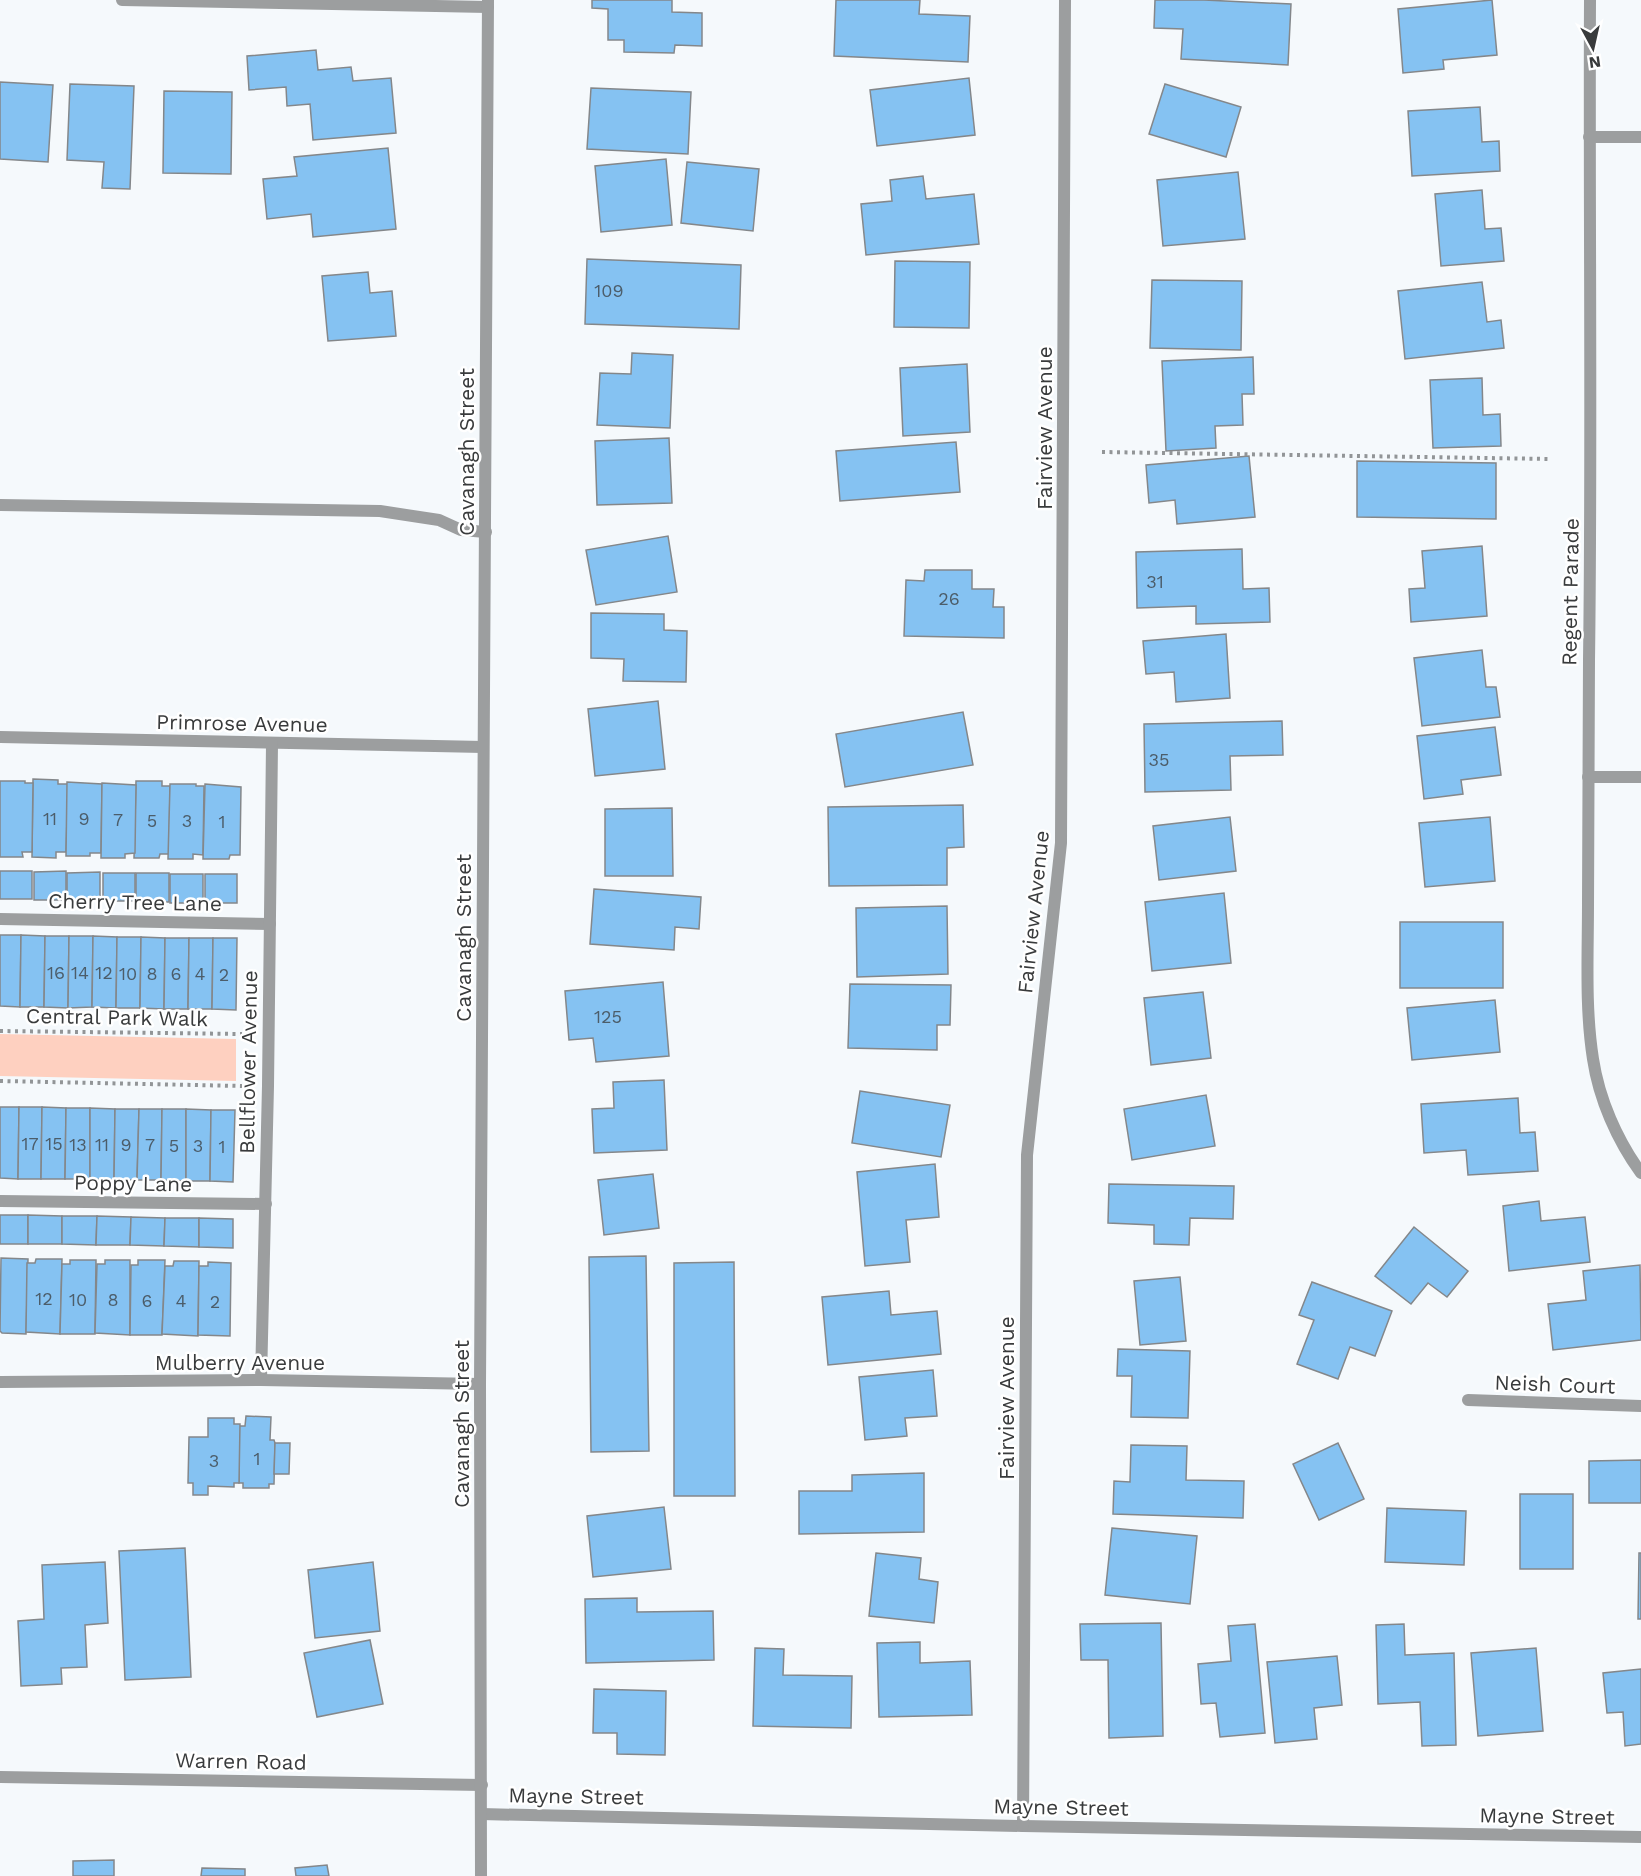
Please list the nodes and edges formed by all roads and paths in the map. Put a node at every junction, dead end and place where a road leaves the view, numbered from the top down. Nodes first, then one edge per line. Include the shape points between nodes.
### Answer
1 (122, 0) edge
2 (1065, 0) edge
3 (1590, 0) edge
4 (488, 3) edge
5 (1590, 136) junction
6 (1641, 137) edge
7 (1102, 452) dead end
8 (1549, 459) dead end
9 (0, 505) edge
10 (486, 532) junction
11 (0, 737) edge
12 (272, 744) junction
13 (483, 747) junction
14 (1588, 777) junction
15 (1641, 777) edge
16 (0, 920) edge
17 (270, 924) junction
18 (0, 1031) edge
19 (269, 1035) junction
20 (0, 1081) edge
21 (268, 1086) junction
22 (1641, 1173) edge
23 (0, 1201) edge
24 (266, 1204) junction
25 (261, 1380) junction
26 (0, 1382) edge
27 (480, 1384) junction
28 (1468, 1400) dead end
29 (1641, 1406) edge
30 (0, 1777) edge
31 (482, 1785) junction
32 (481, 1814) junction
33 (1023, 1826) junction
34 (1641, 1837) edge
35 (481, 1876) edge

1 - 4 street
2 - 33 street, Fairview Avenue via 1061,843 1027,1155
3 - 5 street, Regent Parade
4 - 10 street, Cavanagh Street
5 - 6 street
5 - 14 street, Regent Parade
7 - 8 path
9 - 10 street via 380,512 439,520 462,530
10 - 13 street, Cavanagh Street
11 - 12 street, Primrose Avenue
12 - 13 street, Primrose Avenue
12 - 17 street, Bellflower Avenue
13 - 27 street, Cavanagh Street
14 - 15 street
14 - 22 street, Regent Parade via 1587,1018 1600,1091 1613,1125
16 - 17 street, Cherry Tree Lane
17 - 19 street, Bellflower Avenue
18 - 19 path, Central Park Walk
19 - 21 street, Bellflower Avenue
20 - 21 path
21 - 24 street, Bellflower Avenue
23 - 24 street, Poppy Lane
24 - 25 street, Bellflower Avenue
25 - 26 street, Mulberry Avenue
25 - 27 street, Mulberry Avenue
27 - 31 street, Cavanagh Street
28 - 29 street, Neish Court
30 - 31 street, Warren Road
31 - 32 street, Cavanagh Street
32 - 33 street, Mayne Street
32 - 35 street, Cavanagh Street
33 - 34 street, Mayne Street

